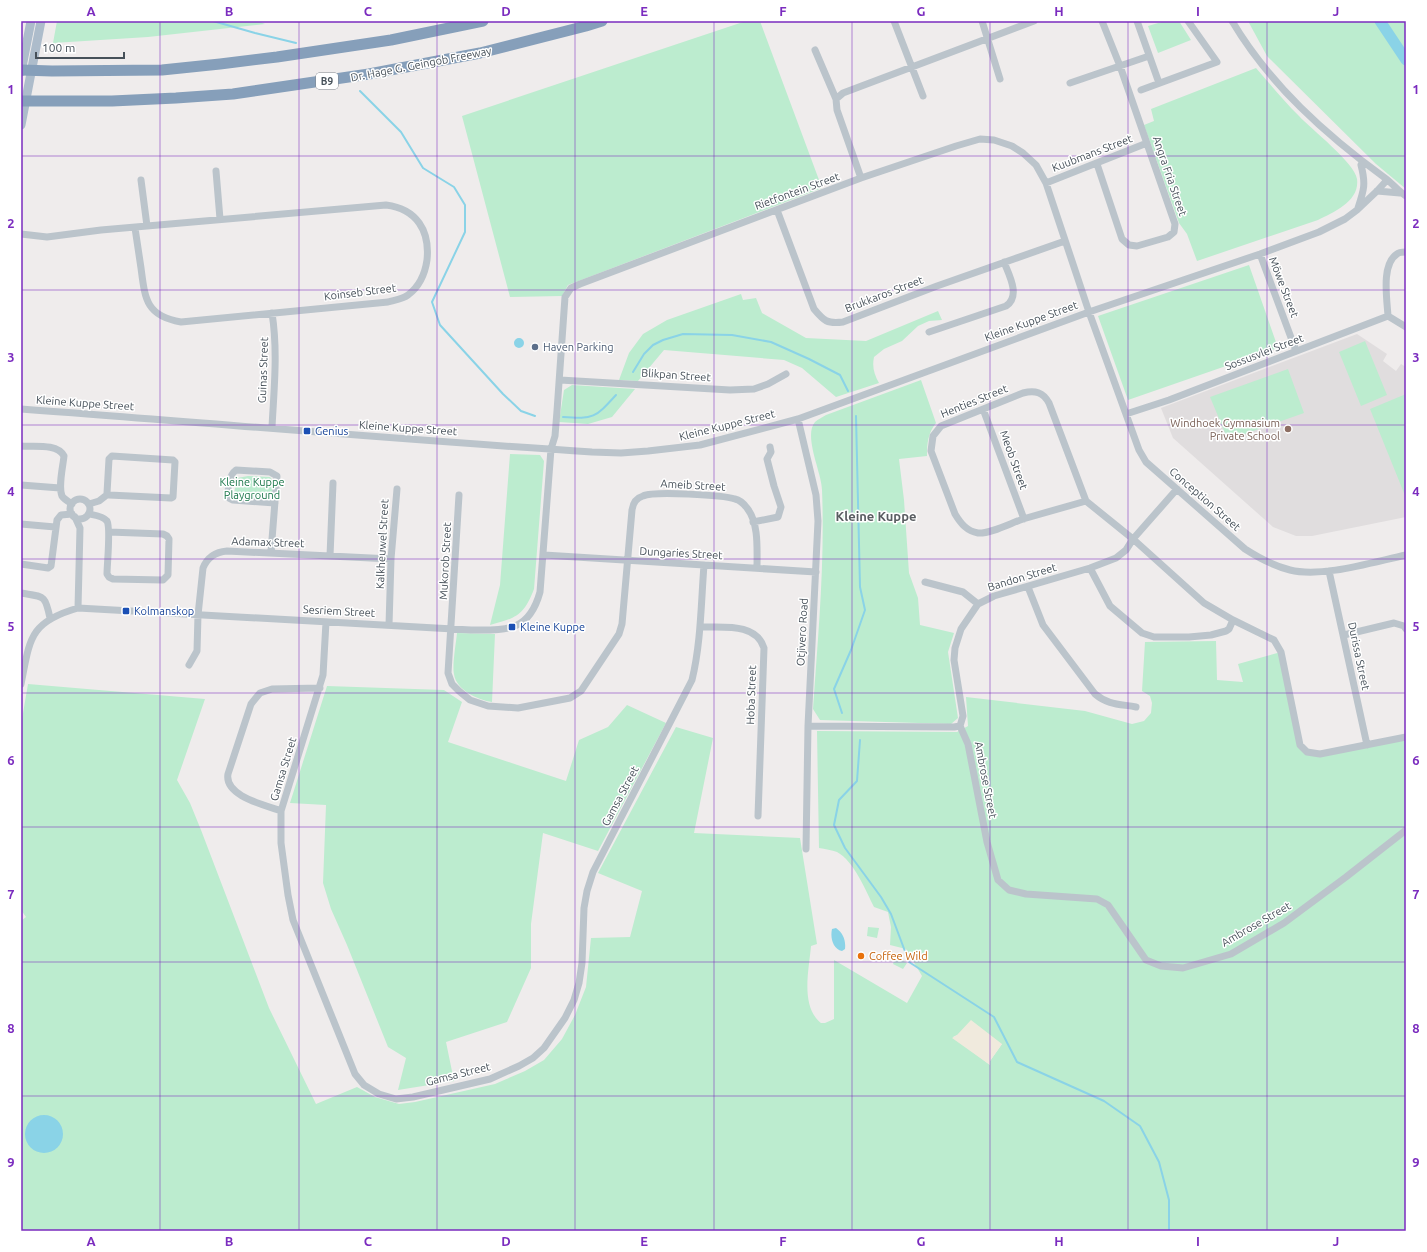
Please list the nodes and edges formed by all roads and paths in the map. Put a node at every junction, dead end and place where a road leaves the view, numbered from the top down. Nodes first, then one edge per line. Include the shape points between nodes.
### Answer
1 (31, 21) edge
2 (41, 21) edge
3 (483, 21) edge
4 (602, 21) edge
5 (894, 21) edge
6 (982, 21) edge
7 (1034, 21) edge
8 (1102, 21) edge
9 (1137, 21) edge
10 (1188, 21) edge
11 (1228, 21) edge
12 (1232, 21) edge
13 (988, 39) junction
14 (815, 50) dead end
15 (1149, 56) junction
16 (1120, 66) junction
17 (911, 68) junction
18 (21, 71) edge
19 (1000, 79) dead end
20 (1070, 83) dead end
21 (1159, 83) junction
22 (1141, 90) dead end
23 (923, 96) dead end
24 (836, 99) junction
25 (21, 101) edge
26 (21, 125) edge
27 (1147, 143) junction
28 (1097, 164) junction
29 (1362, 165) junction
30 (216, 171) dead end
31 (861, 178) junction
32 (141, 180) dead end
33 (1386, 182) junction
34 (1046, 183) junction
35 (1377, 191) junction
36 (1402, 193) edge
37 (777, 210) junction
38 (1357, 210) junction
39 (220, 219) junction
40 (147, 226) junction
41 (135, 228) junction
42 (21, 234) edge
43 (1065, 241) junction
44 (1406, 252) edge
45 (1260, 254) junction
46 (1004, 262) junction
47 (1089, 312) junction
48 (272, 313) junction
49 (1388, 316) junction
50 (1406, 327) edge
51 (929, 332) dead end
52 (1296, 351) junction
53 (786, 374) dead end
54 (560, 380) junction
55 (21, 409) edge
56 (983, 409) junction
57 (1126, 414) junction
58 (798, 419) junction
59 (272, 428) junction
60 (21, 446) edge
61 (770, 447) dead end
62 (551, 449) junction
63 (333, 483) dead end
64 (21, 485) edge
65 (60, 488) junction
66 (397, 489) dead end
67 (1177, 489) junction
68 (108, 494) junction
69 (459, 495) dead end
70 (1086, 501) junction
71 (275, 503) junction
72 (72, 504) junction
73 (89, 504) junction
74 (73, 515) junction
75 (88, 515) junction
76 (1024, 519) junction
77 (754, 522) junction
78 (21, 524) edge
79 (55, 527) junction
80 (80, 528) junction
81 (109, 532) junction
82 (1133, 539) junction
83 (271, 552) junction
84 (544, 555) junction
85 (1406, 555) edge
86 (330, 556) junction
87 (391, 559) junction
88 (628, 561) junction
89 (21, 564) edge
90 (704, 566) junction
91 (757, 568) junction
92 (1090, 568) junction
93 (1329, 571) junction
94 (816, 572) junction
95 (925, 582) dead end
96 (1028, 587) junction
97 (21, 593) edge
98 (978, 604) junction
99 (78, 608) junction
100 (198, 615) junction
101 (50, 618) junction
102 (1233, 620) junction
103 (326, 622) junction
104 (389, 625) junction
105 (700, 627) junction
106 (452, 628) junction
107 (1406, 629) edge
108 (1344, 635) junction
109 (189, 666) dead end
110 (21, 684) edge
111 (320, 688) junction
112 (1136, 707) dead end
113 (808, 726) junction
114 (960, 726) junction
115 (1406, 737) edge
116 (1367, 745) junction
117 (281, 811) junction
118 (758, 816) dead end
119 (1406, 830) edge
120 (806, 849) dead end

1 - 18 main road
2 - 26 main road
3 - 18 highway via 391,40 220,64 162,70
4 - 25 highway, Dr. Hage G. Geingob Freeway / B9 via 480,53 305,84 232,94 176,98
5 - 17 street
6 - 13 street
7 - 13 street
8 - 16 street, Angra Fria Street
9 - 15 street
10 - 21 street via 1217,62
11 - 29 street via 1280,91
12 - 33 street via 1260,63 1301,108
13 - 17 street
13 - 19 street
14 - 24 street
15 - 16 street
15 - 21 street
16 - 20 street
16 - 27 street, Angra Fria Street
17 - 23 street
17 - 24 street via 843,93
21 - 22 street
24 - 31 street via 841,123
27 - 28 street, Kuubmans Street
27 - 28 street, Angra Fria Street via 1175,224 1174,232 1168,237 1137,246 1129,245 1122,239
28 - 34 street, Kuubmans Street
29 - 33 street
29 - 38 street via 1365,185
30 - 39 street
31 - 34 street, Rietfontein Street via 980,139 994,140 1023,153 1036,166
31 - 37 street, Rietfontein Street
32 - 40 street
33 - 35 street, Kleine Kuppe Street
33 - 36 street
34 - 43 street, Rietfontein Street
35 - 36 street
35 - 38 street, Kleine Kuppe Street
37 - 46 street, Brukkaros Street via 814,309 822,320 832,323 843,322
37 - 54 street, Rietfontein Street via 571,288 565,297
38 - 45 street, Kleine Kuppe Street via 1324,230
39 - 40 street, Koinseb Street
39 - 48 street, Koinseb Street via 386,205 404,210 421,225 427,246 425,272 420,283 407,296 388,302
40 - 41 street, Koinseb Street
41 - 42 street, Koinseb Street via 47,237
41 - 48 street, Koinseb Street via 145,296 161,316 181,322
43 - 46 street, Brukkaros Street
43 - 47 street, Rietfontein Street
44 - 49 street via 1397,253 1388,267
45 - 47 street, Kleine Kuppe Street
45 - 52 street, Möwe Street
46 - 51 street via 1014,294 1010,303
47 - 57 street, Conception Street
47 - 58 street, Kleine Kuppe Street
48 - 59 street, Guinas Street via 276,345
49 - 50 street
49 - 52 street, Sossusvlei Street
52 - 57 street, Sossusvlei Street
53 - 54 street, Blikpan Street via 754,389 730,390
54 - 62 street, Rietfontein Street via 555,436
55 - 59 street, Kleine Kuppe Street
56 - 70 street, Henties Street via 1031,391 1045,396
56 - 76 street, Meob Street
56 - 76 street, Henties Street via 941,426 935,433 931,451 955,514 968,530 987,532
57 - 67 street, Conception Street via 1143,460
58 - 62 street, Kleine Kuppe Street via 726,439 672,450 621,453
58 - 94 street, Otjivero Road via 816,495
59 - 62 street, Kleine Kuppe Street
60 - 65 street via 56,448 62,452 64,456
61 - 77 street via 768,459 781,507 780,513 778,517
62 - 84 street, Sesriem Street
63 - 86 street
64 - 65 street
65 - 72 street via 64,498
66 - 87 street, Kalkheuwel Street
67 - 82 street, Bandon Street
67 - 93 street, Conception Street via 1257,557 1290,571
68 - 68 street via 171,498 175,462 112,456 109,459
68 - 73 street via 99,501
69 - 106 street, Mukorob Street
70 - 76 street, Henties Street
70 - 82 street
71 - 71 street via 229,498 232,472 236,470 275,473
71 - 83 street
72 - 73 street via 81,499
72 - 74 street
73 - 75 street
74 - 75 street via 81,519
74 - 79 street via 61,514 56,520
74 - 80 street
75 - 80 street
75 - 81 street via 105,519
77 - 88 street, Ameib Street via 747,507 729,497 651,493 637,499 633,506
77 - 91 street, Ameib Street
78 - 79 street
79 - 89 street via 51,566 48,568
80 - 99 street
81 - 81 street via 109,578 166,578 169,539 167,536
82 - 92 street, Bandon Street via 1121,555
82 - 102 street via 1204,603
83 - 86 street, Adamax Street
83 - 100 street, Adamax Street via 227,551 210,557 203,568
84 - 88 street, Dungaries Street
84 - 106 street, Sesriem Street via 536,606 523,622 500,630
85 - 93 street, Conception Street
86 - 87 street, Adamax Street
87 - 104 street, Kalkheuwel Street
88 - 90 street, Dungaries Street
88 - 106 street, Mukorob Street via 624,614 619,634 581,691 570,698 518,708 488,706 470,700 452,684 448,673
90 - 91 street, Dungaries Street
90 - 105 street, Gamsa Street
91 - 94 street, Dungaries Street
92 - 96 street, Bandon Street
92 - 102 street via 1110,606 1142,633 1154,637 1211,635 1229,629
93 - 108 street, Durissa Street
94 - 113 street, Otjivero Road
95 - 98 street via 963,592
96 - 98 street, Bandon Street via 994,596
96 - 112 street via 1043,625 1095,694 1110,703
97 - 101 street via 45,600
98 - 114 street, Bandon Street via 961,629 955,648 954,660 963,716
99 - 100 street, Sesriem Street
99 - 101 street, Sesriem Street
100 - 103 street, Sesriem Street
100 - 109 street, Adamax Street via 196,651
101 - 110 street, Sesriem Street via 36,631 28,646
102 - 116 street via 1274,640 1281,652 1300,746 1307,752 1320,754
103 - 104 street, Sesriem Street
103 - 111 street, Gamsa Street
104 - 106 street, Sesriem Street
105 - 117 street, Gamsa Street via 695,669 688,690 593,872 584,908 581,970 574,1000 544,1048 533,1058 490,1079 396,1099 379,1094 364,1085 355,1074 293,920 281,843
105 - 118 street, Hoba Street via 743,629 753,632 759,637 764,648
107 - 108 street via 1394,623
108 - 116 street, Durissa Street
111 - 117 street, Gamsa Street
111 - 117 street via 272,689 260,694 251,704 228,774 230,786 240,795
113 - 114 street
113 - 120 street, Otjivero Road
114 - 119 street, Ambrose Street via 968,744 987,842 998,880 1009,890 1026,894 1097,899 1108,905 1146,960 1161,966 1182,968 1231,954 1284,923
115 - 116 street

